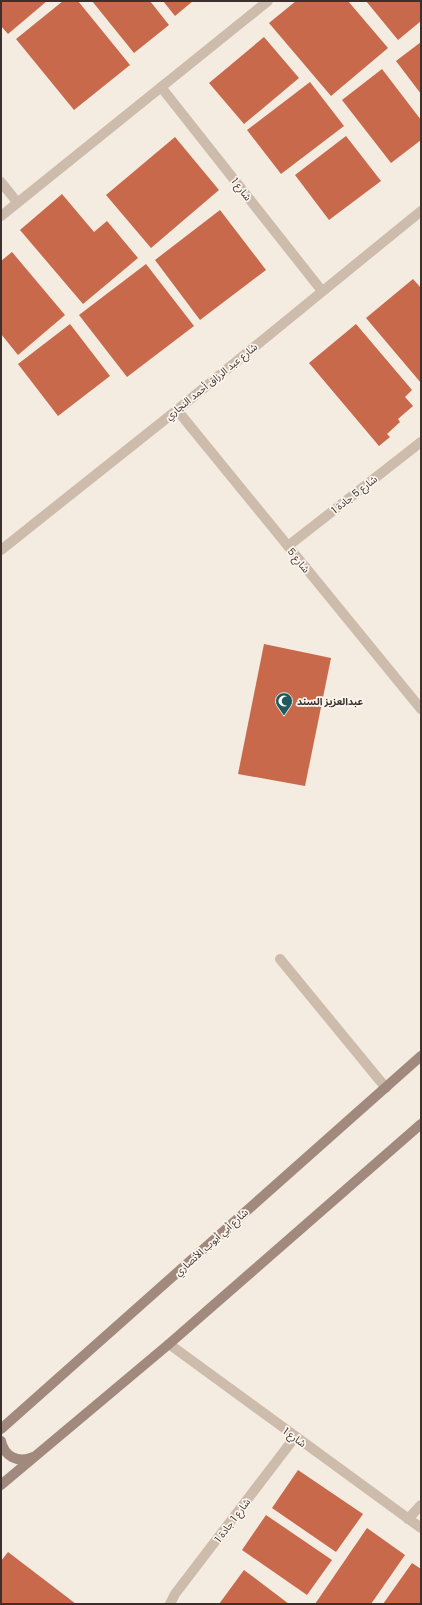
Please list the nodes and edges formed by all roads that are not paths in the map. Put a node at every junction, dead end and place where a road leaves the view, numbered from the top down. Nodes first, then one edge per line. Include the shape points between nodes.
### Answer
1 (268, 1) edge
2 (161, 87) junction
3 (1, 182) edge
4 (17, 202) junction
5 (421, 212) edge
6 (1, 216) edge
7 (322, 291) junction
8 (176, 410) junction
9 (421, 442) edge
10 (288, 546) junction
11 (1, 550) edge
12 (421, 709) edge
13 (280, 959) dead end
14 (421, 1056) edge
15 (386, 1088) junction
16 (421, 1124) edge
17 (169, 1344) junction
18 (2, 1429) edge
19 (295, 1437) junction
20 (1, 1441) edge
21 (34, 1457) junction
22 (1, 1485) edge
23 (421, 1504) edge
24 (408, 1519) junction
25 (421, 1528) edge
26 (168, 1604) edge

1 - 2 street
2 - 4 street
2 - 7 street, شارع 1
3 - 4 street
4 - 6 street
5 - 7 street, شارع عبد الرزاق أحمد النجاري
7 - 8 street, شارع عبد الرزاق أحمد النجاري
8 - 10 street, شارع 5
8 - 11 street, شارع عبد الرزاق أحمد النجاري
9 - 10 street, شارع 5 جادة 1
10 - 12 street, شارع 5
13 - 15 street
14 - 15 street, شارع أبي أيوب الأنصاري
15 - 18 street, شارع أبي أيوب الأنصاري
16 - 17 street
17 - 19 street, شارع 1
17 - 21 street
19 - 24 street, شارع 1
19 - 26 street, شارع 1 جادة 1
20 - 21 street via 5,1451 15,1459
21 - 22 street
23 - 24 street
24 - 25 street, شارع 1

